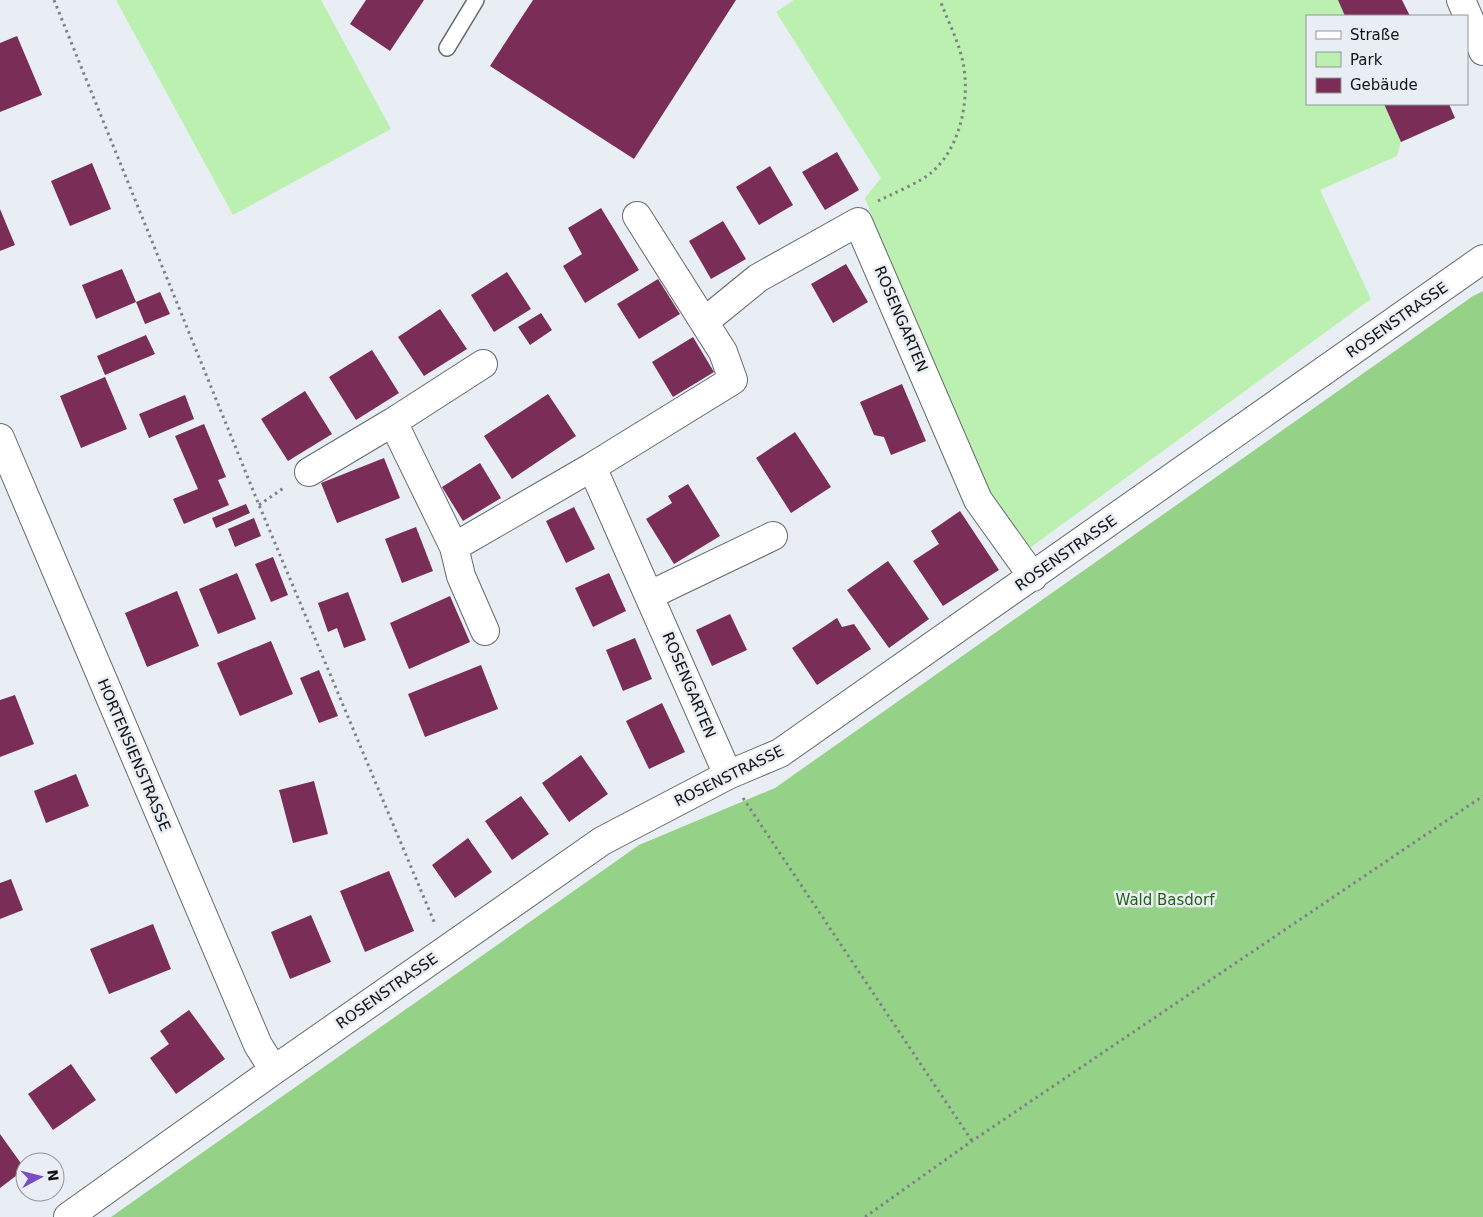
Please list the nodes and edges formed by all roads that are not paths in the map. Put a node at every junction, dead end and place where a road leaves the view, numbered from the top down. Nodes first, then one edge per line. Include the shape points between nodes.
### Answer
1 (476, 0) edge
2 (1461, 0) edge
3 (1467, 15) edge
4 (1468, 16) edge
5 (447, 48) dead end
6 (1483, 51) edge
7 (637, 216) dead end
8 (1483, 259) edge
9 (704, 322) junction
10 (483, 364) dead end
11 (393, 422) junction
12 (0, 438) edge
13 (592, 467) junction
14 (309, 472) dead end
15 (773, 536) dead end
16 (454, 547) junction
17 (1033, 577) junction
18 (650, 595) junction
19 (485, 631) dead end
20 (728, 775) junction
21 (274, 1070) junction
22 (68, 1217) edge

1 - 5 lane
2 - 3 street
4 - 6 street
7 - 9 street
8 - 17 street, ROSENSTRASSE
9 - 13 street via 723,352 733,380
9 - 17 street, ROSENGARTEN via 758,278 858,222 978,500
10 - 11 street
11 - 14 street
11 - 16 street
12 - 21 street, HORTENSIENSTRASSE via 258,1045
13 - 16 street
13 - 18 street, ROSENGARTEN
15 - 18 street
16 - 19 street via 461,576
17 - 20 street, ROSENSTRASSE via 780,754
18 - 20 street, ROSENGARTEN
20 - 21 street, ROSENSTRASSE via 602,841
21 - 22 street, ROSENSTRASSE

